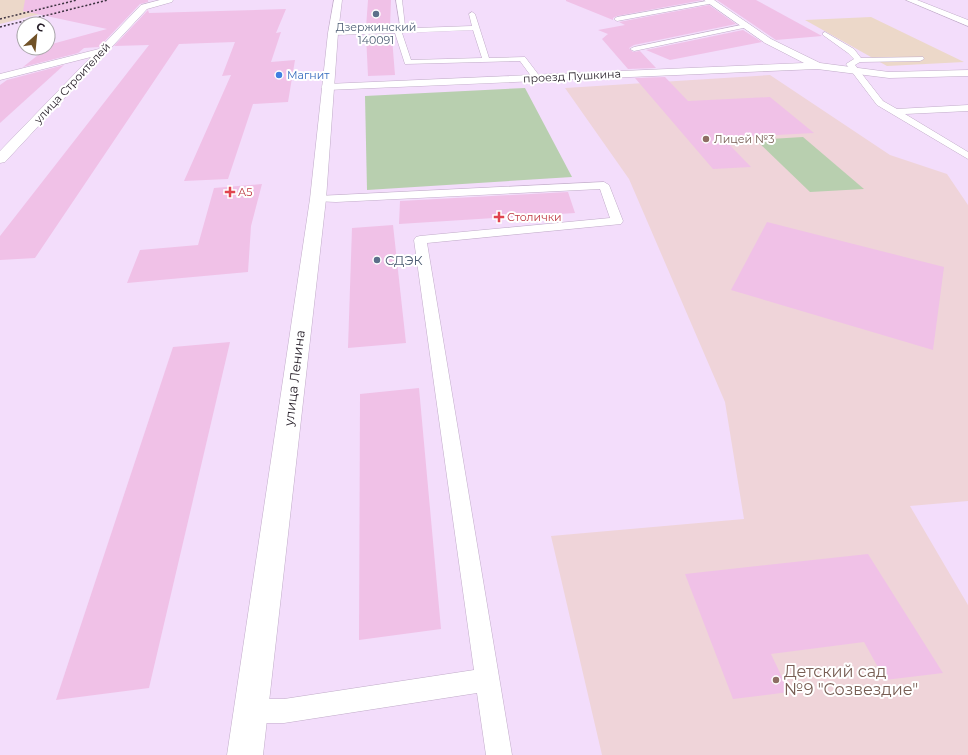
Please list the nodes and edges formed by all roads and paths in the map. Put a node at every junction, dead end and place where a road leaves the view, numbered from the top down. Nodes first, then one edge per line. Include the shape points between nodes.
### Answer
1 (169, 0) edge
2 (338, 0) edge
3 (399, 0) edge
4 (910, 0) edge
5 (710, 1) edge
6 (472, 14) dead end
7 (617, 19) dead end
8 (968, 23) edge
9 (403, 25) dead end
10 (746, 26) junction
11 (477, 28) junction
12 (398, 31) junction
13 (333, 33) junction
14 (825, 34) dead end
15 (634, 49) dead end
16 (102, 51) junction
17 (920, 59) dead end
18 (486, 60) junction
19 (857, 65) junction
20 (817, 66) junction
21 (968, 73) edge
22 (0, 77) edge
23 (537, 78) junction
24 (327, 87) junction
25 (968, 108) edge
26 (895, 112) junction
27 (968, 156) edge
28 (0, 159) edge
29 (318, 199) junction
30 (488, 680) junction
31 (251, 711) junction
32 (245, 755) edge
33 (499, 755) edge

1 - 16 street, улица Строителей via 144,7
2 - 13 street, улица Ленина
3 - 9 lane
4 - 8 street
5 - 7 lane
5 - 10 street
6 - 11 lane
10 - 15 lane
10 - 20 street via 768,41
11 - 12 lane
11 - 18 lane
12 - 13 lane
12 - 18 lane via 408,62
13 - 24 street, улица Ленина
14 - 19 lane via 851,51
16 - 22 street
16 - 28 street, улица Строителей
17 - 19 lane
18 - 23 lane via 522,59
19 - 20 street
19 - 21 street via 889,74
19 - 26 lane via 880,103
20 - 23 street, проезд Пушкина
23 - 24 street, проезд Пушкина
24 - 29 street, улица Ленина
25 - 26 lane
26 - 27 lane
29 - 30 lane via 604,185 617,221 420,240
29 - 31 street, улица Ленина
30 - 31 lane via 284,711
30 - 33 lane
31 - 32 street, улица Ленина

